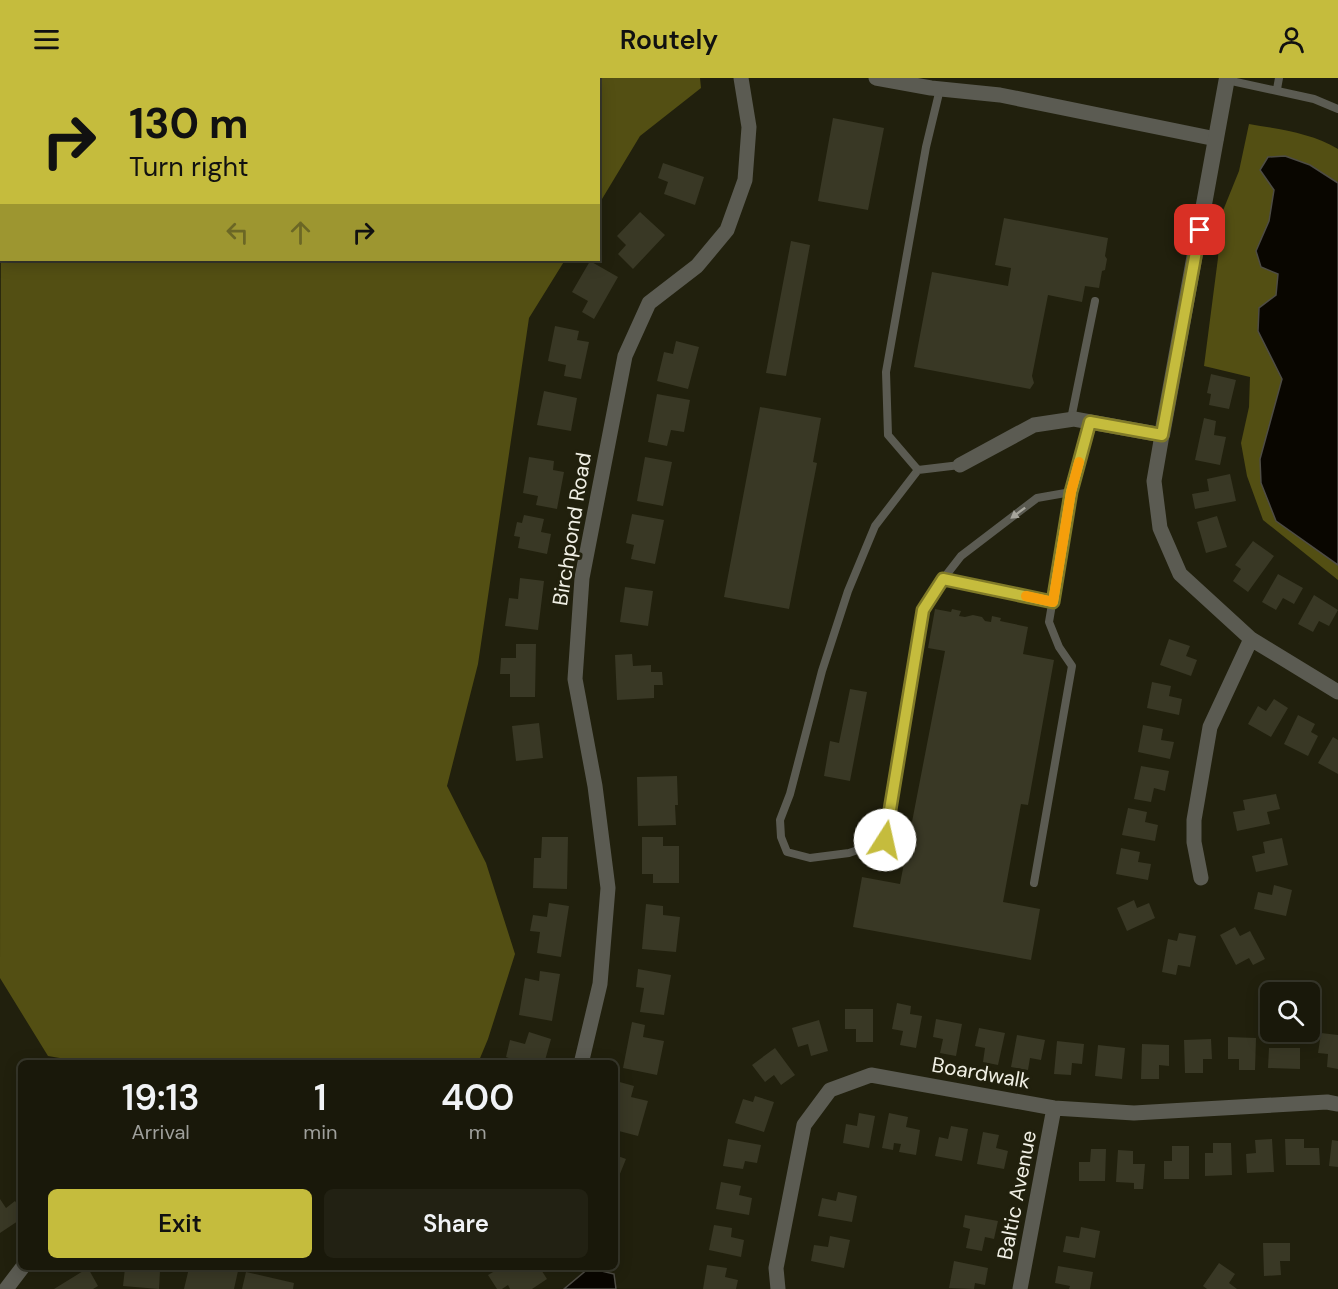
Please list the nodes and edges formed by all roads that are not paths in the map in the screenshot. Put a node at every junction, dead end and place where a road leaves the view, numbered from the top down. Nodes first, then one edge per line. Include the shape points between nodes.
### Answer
1 (741, 78) edge
2 (876, 78) edge
3 (1279, 78) edge
4 (1227, 79) edge
5 (939, 89) junction
6 (1277, 89) junction
7 (1338, 110) edge
8 (1216, 138) junction
9 (1095, 301) dead end
10 (1071, 419) junction
11 (1090, 422) junction
12 (1162, 435) junction
13 (960, 465) joint
14 (918, 470) junction
15 (1071, 492) junction
16 (943, 579) junction
17 (1053, 602) junction
18 (1251, 639) junction
19 (1338, 692) edge
20 (1201, 878) dead end
21 (1034, 883) dead end
22 (581, 1060) edge
23 (1338, 1104) edge
24 (1054, 1108) junction
25 (20, 1270) edge
26 (6, 1289) edge
27 (778, 1289) edge
28 (1020, 1289) edge

1 - 22 street, Birchpond Road via 749,127 745,180 727,230 697,266 649,303 625,356 582,578 575,680 595,786 608,888 600,984
2 - 5 street
3 - 6 lane
4 - 6 lane
4 - 8 street
5 - 8 street via 1000,95
5 - 14 lane via 886,372 888,435
6 - 7 lane
8 - 12 street
9 - 10 lane
10 - 11 street
10 - 13 street via 1034,425
11 - 12 street
11 - 15 lane
12 - 18 street via 1154,481 1160,528 1180,574
13 - 14 lane
14 - 16 lane via 875,526 848,591 780,820 787,852 810,858 849,853 885,840 923,610
15 -> 16 lane via 1037,498 961,556
15 - 17 lane
16 - 17 lane
17 - 21 lane via 1050,622 1059,647 1072,666
18 - 19 street
18 - 20 street via 1210,727 1194,820
23 - 24 street, Boardwalk via 1134,1113
24 - 27 street, Boardwalk via 871,1075 830,1090 804,1125 776,1268
24 - 28 street, Baltic Avenue
25 - 26 street

